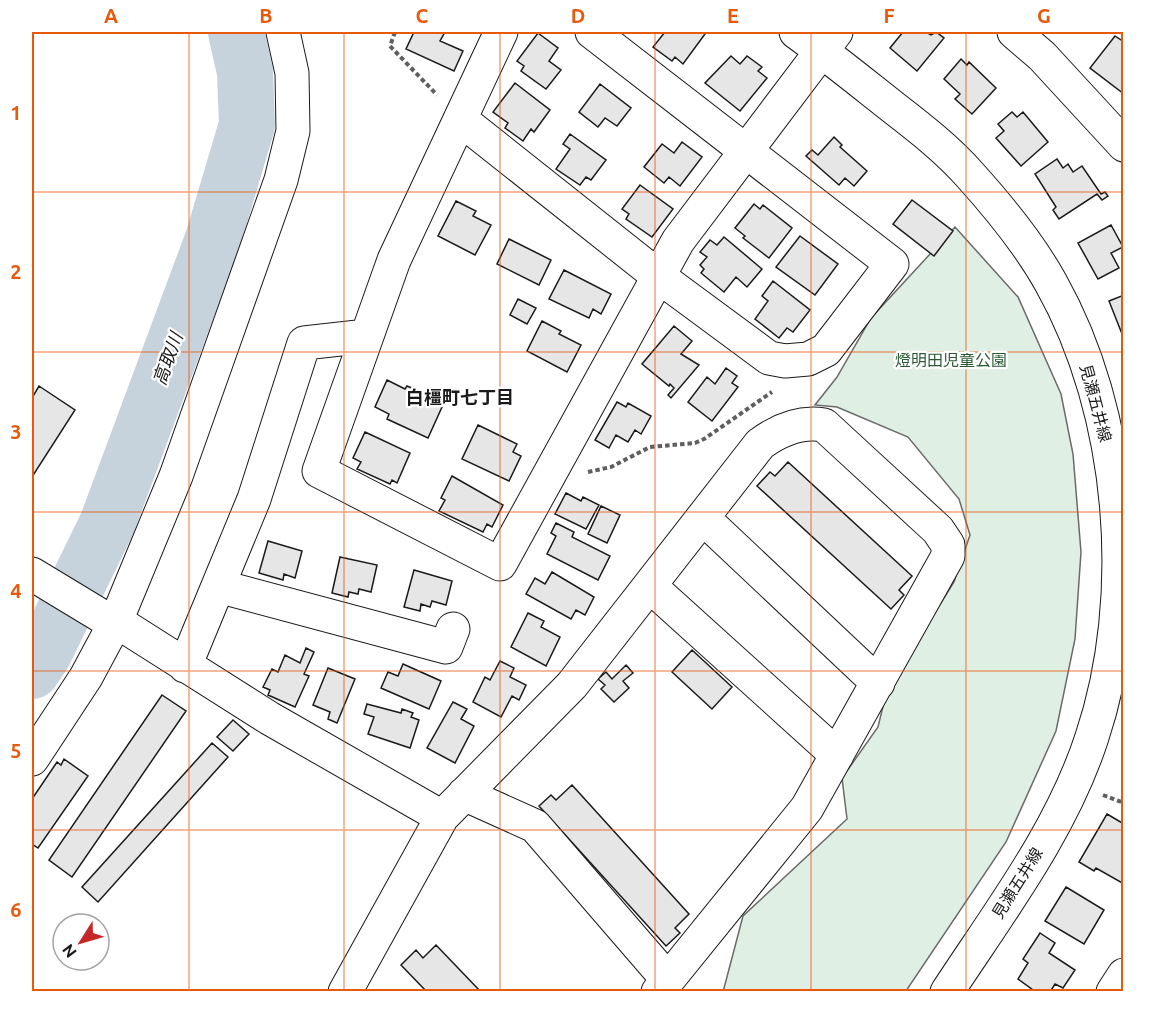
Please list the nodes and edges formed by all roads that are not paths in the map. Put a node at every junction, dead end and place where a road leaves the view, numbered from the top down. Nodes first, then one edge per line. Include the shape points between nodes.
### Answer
1 (283, 32) edge
2 (501, 32) edge
3 (592, 32) edge
4 (796, 32) edge
5 (1014, 32) edge
6 (829, 41) edge
7 (460, 119) junction
8 (1124, 145) edge
9 (746, 151) junction
10 (658, 276) junction
11 (367, 336) junction
12 (703, 518) junction
13 (37, 577) edge
14 (218, 586) junction
15 (650, 586) junction
16 (109, 619) junction
17 (453, 628) dead end
18 (185, 666) junction
19 (878, 682) junction
20 (837, 755) junction
21 (32, 759) edge
22 (453, 805) junction
23 (1124, 975) edge
24 (663, 986) edge
25 (345, 992) edge
26 (948, 992) edge
27 (1113, 992) edge

1 - 16 street via 292,73 293,131 281,180 176,476
2 - 7 street
3 - 9 street
4 - 6 street, 見瀬五井線
5 - 8 street via 1042,56
6 - 9 street
6 - 26 street, 見瀬五井線 via 969,173 1051,282 1080,345 1104,424 1116,495 1118,623 1093,736 1047,834
7 - 10 street
7 - 11 street via 394,260
9 - 10 street via 678,241
9 - 10 street via 892,264 826,350 808,359 785,361 769,358
10 - 11 street via 500,564 319,471
11 - 14 street via 304,343 254,499
12 - 15 street
12 - 19 street
12 - 19 street via 760,444 777,432 815,424 824,425 938,531 948,545 948,556
13 - 16 street
14 - 17 street via 446,647
14 - 18 street
15 - 20 street
15 - 22 street via 572,685
16 - 18 street
16 - 21 street via 86,677
18 - 22 street via 269,718
19 - 20 street
20 - 24 street via 807,808
22 - 24 street via 535,826
22 - 25 street
23 - 27 street

